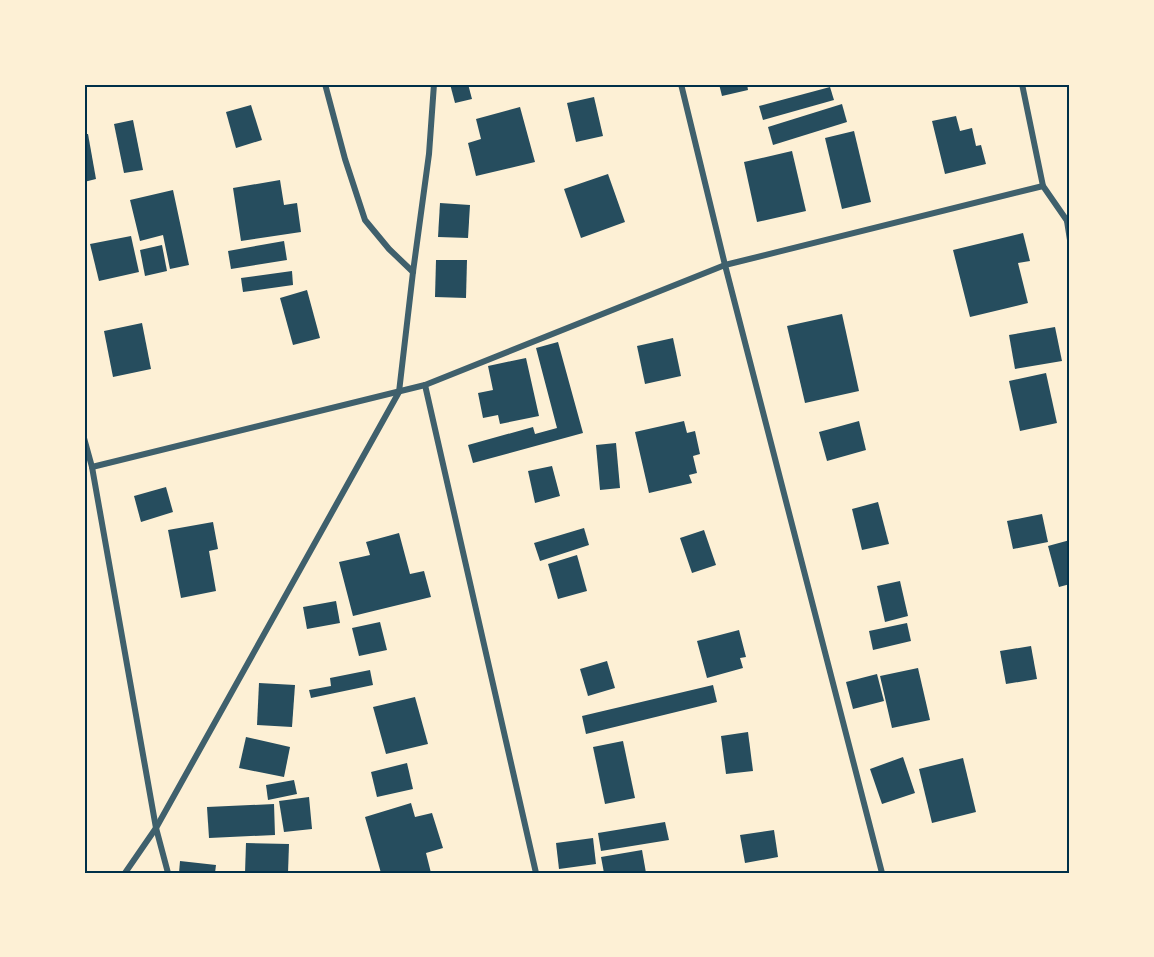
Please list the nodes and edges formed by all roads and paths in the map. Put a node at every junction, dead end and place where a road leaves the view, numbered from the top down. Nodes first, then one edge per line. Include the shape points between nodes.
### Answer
1 (325, 84) edge
2 (434, 84) edge
3 (681, 84) edge
4 (1022, 84) edge
5 (1043, 186) junction
6 (1068, 223) edge
7 (1070, 240) edge
8 (724, 265) junction
9 (413, 272) junction
10 (425, 385) junction
11 (399, 392) junction
12 (84, 438) edge
13 (92, 466) junction
14 (156, 828) junction
15 (125, 873) edge
16 (168, 873) edge
17 (536, 873) edge
18 (882, 873) edge

1 - 9 street via 365,220
2 - 9 street
3 - 8 street
4 - 5 street
5 - 6 street
5 - 8 street
6 - 7 street
8 - 10 street
8 - 18 street
9 - 11 street
10 - 11 street
10 - 17 street
11 - 13 street
11 - 14 street
12 - 13 street
13 - 14 street
14 - 15 street
14 - 16 street

